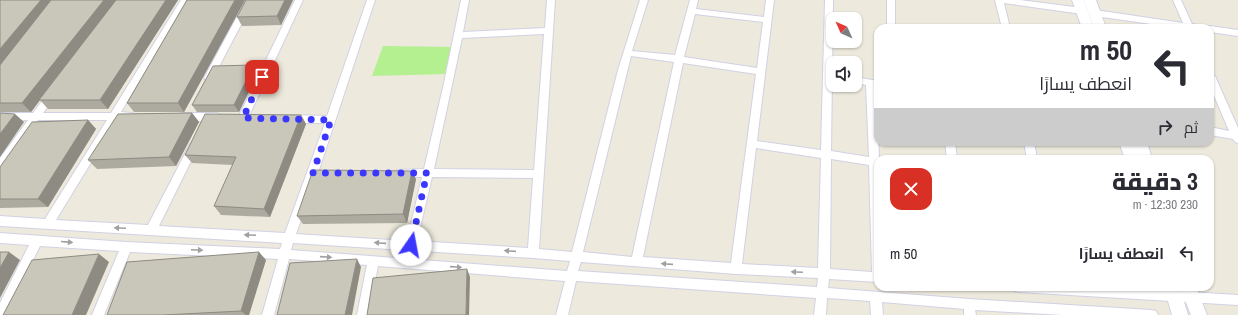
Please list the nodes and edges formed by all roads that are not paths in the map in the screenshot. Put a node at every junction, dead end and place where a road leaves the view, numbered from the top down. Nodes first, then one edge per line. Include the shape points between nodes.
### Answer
1 (185, 0) edge
2 (250, 0) edge
3 (299, 0) edge
4 (371, 0) edge
5 (465, 0) edge
6 (551, 0) edge
7 (644, 0) edge
8 (694, 0) edge
9 (770, 0) edge
10 (828, 0) edge
11 (891, 0) edge
12 (1000, 0) edge
13 (1090, 0) edge
14 (1177, 0) edge
15 (1080, 6) edge
16 (691, 11) junction
17 (1094, 13) junction
18 (768, 20) junction
19 (891, 24) edge
20 (1005, 24) edge
21 (1087, 24) edge
22 (1098, 24) edge
23 (1169, 24) edge
24 (1188, 24) edge
25 (1214, 29) edge
26 (549, 31) junction
27 (1238, 32) edge
28 (458, 35) junction
29 (627, 53) junction
30 (830, 56) edge
31 (679, 59) junction
32 (761, 72) junction
33 (862, 81) edge
34 (874, 83) edge
35 (1214, 85) edge
36 (58, 86) edge
37 (203, 89) edge
38 (830, 92) edge
39 (114, 116) junction
40 (136, 116) edge
41 (0, 117) edge
42 (35, 117) junction
43 (173, 117) edge
44 (208, 117) junction
45 (283, 119) edge
46 (331, 120) junction
47 (1214, 132) edge
48 (1237, 137) edge
49 (752, 144) junction
50 (827, 155) junction
51 (874, 162) edge
52 (0, 166) edge
53 (389, 173) edge
54 (427, 173) junction
55 (538, 174) junction
56 (0, 221) edge
57 (48, 224) junction
58 (152, 229) junction
59 (0, 238) edge
60 (289, 238) junction
61 (37, 240) junction
62 (411, 245) junction
63 (126, 247) junction
64 (533, 253) junction
65 (284, 254) junction
66 (576, 257) junction
67 (373, 261) junction
68 (636, 262) junction
69 (736, 269) junction
70 (824, 273) junction
71 (572, 276) junction
72 (874, 277) edge
73 (1143, 291) edge
74 (1173, 292) edge
75 (1190, 292) edge
76 (823, 293) junction
77 (876, 296) junction
78 (1238, 300) edge
79 (970, 310) edge
80 (1063, 313) edge
81 (0, 314) edge
82 (98, 315) edge
83 (268, 315) edge
84 (363, 315) edge
85 (562, 315) edge
86 (820, 315) edge
87 (877, 315) edge
88 (1152, 315) edge
89 (1180, 315) edge
90 (1199, 315) edge

1 - 39 street
2 - 37 street
3 - 44 street via 240,118
4 - 46 street
5 - 28 street
6 - 26 street
7 - 29 street
8 - 16 street
9 - 18 street
10 - 30 street
11 - 19 street
12 - 15 street
12 - 20 street
13 - 17 main road
14 - 24 street
15 - 21 main road
16 - 18 street
16 - 31 street
17 - 22 main road
17 - 23 street
18 - 32 street
25 - 27 street
26 - 28 street
26 - 55 street
28 - 54 street
29 - 31 street
29 - 66 street
31 - 32 street
31 - 68 street
32 - 49 street
33 - 34 street
35 - 48 street
36 - 42 street
38 - 50 street
39 - 40 street
39 - 42 street
39 - 57 street
41 - 42 street
42 - 52 street
43 - 44 street via 190,113
44 - 58 street
45 - 46 street
46 - 60 street via 316,173
47 - 48 street
49 - 50 street
49 - 69 street
50 - 51 street
50 - 70 street
53 - 54 street
54 - 55 street
54 - 62 street
55 - 64 street
56 - 57 street
58 -> 57 street
60 -> 58 street
59 - 61 street
62 -> 60 street
60 - 65 street
61 -> 63 street
61 - 81 street
64 -> 62 street
63 -> 65 street
63 - 82 street
64 - 66 street
65 -> 67 street
65 - 83 street
66 - 68 street
66 - 71 street
67 -> 71 street
67 - 84 street
69 -> 68 street
70 -> 69 street
70 - 72 street
70 - 76 street
71 - 76 street
71 - 85 street
73 - 74 street
74 - 75 street
74 - 89 main road
75 - 78 street
75 - 90 main road
76 - 77 street
76 - 86 street
77 - 79 street
77 - 87 street
79 - 80 street
80 - 88 street

